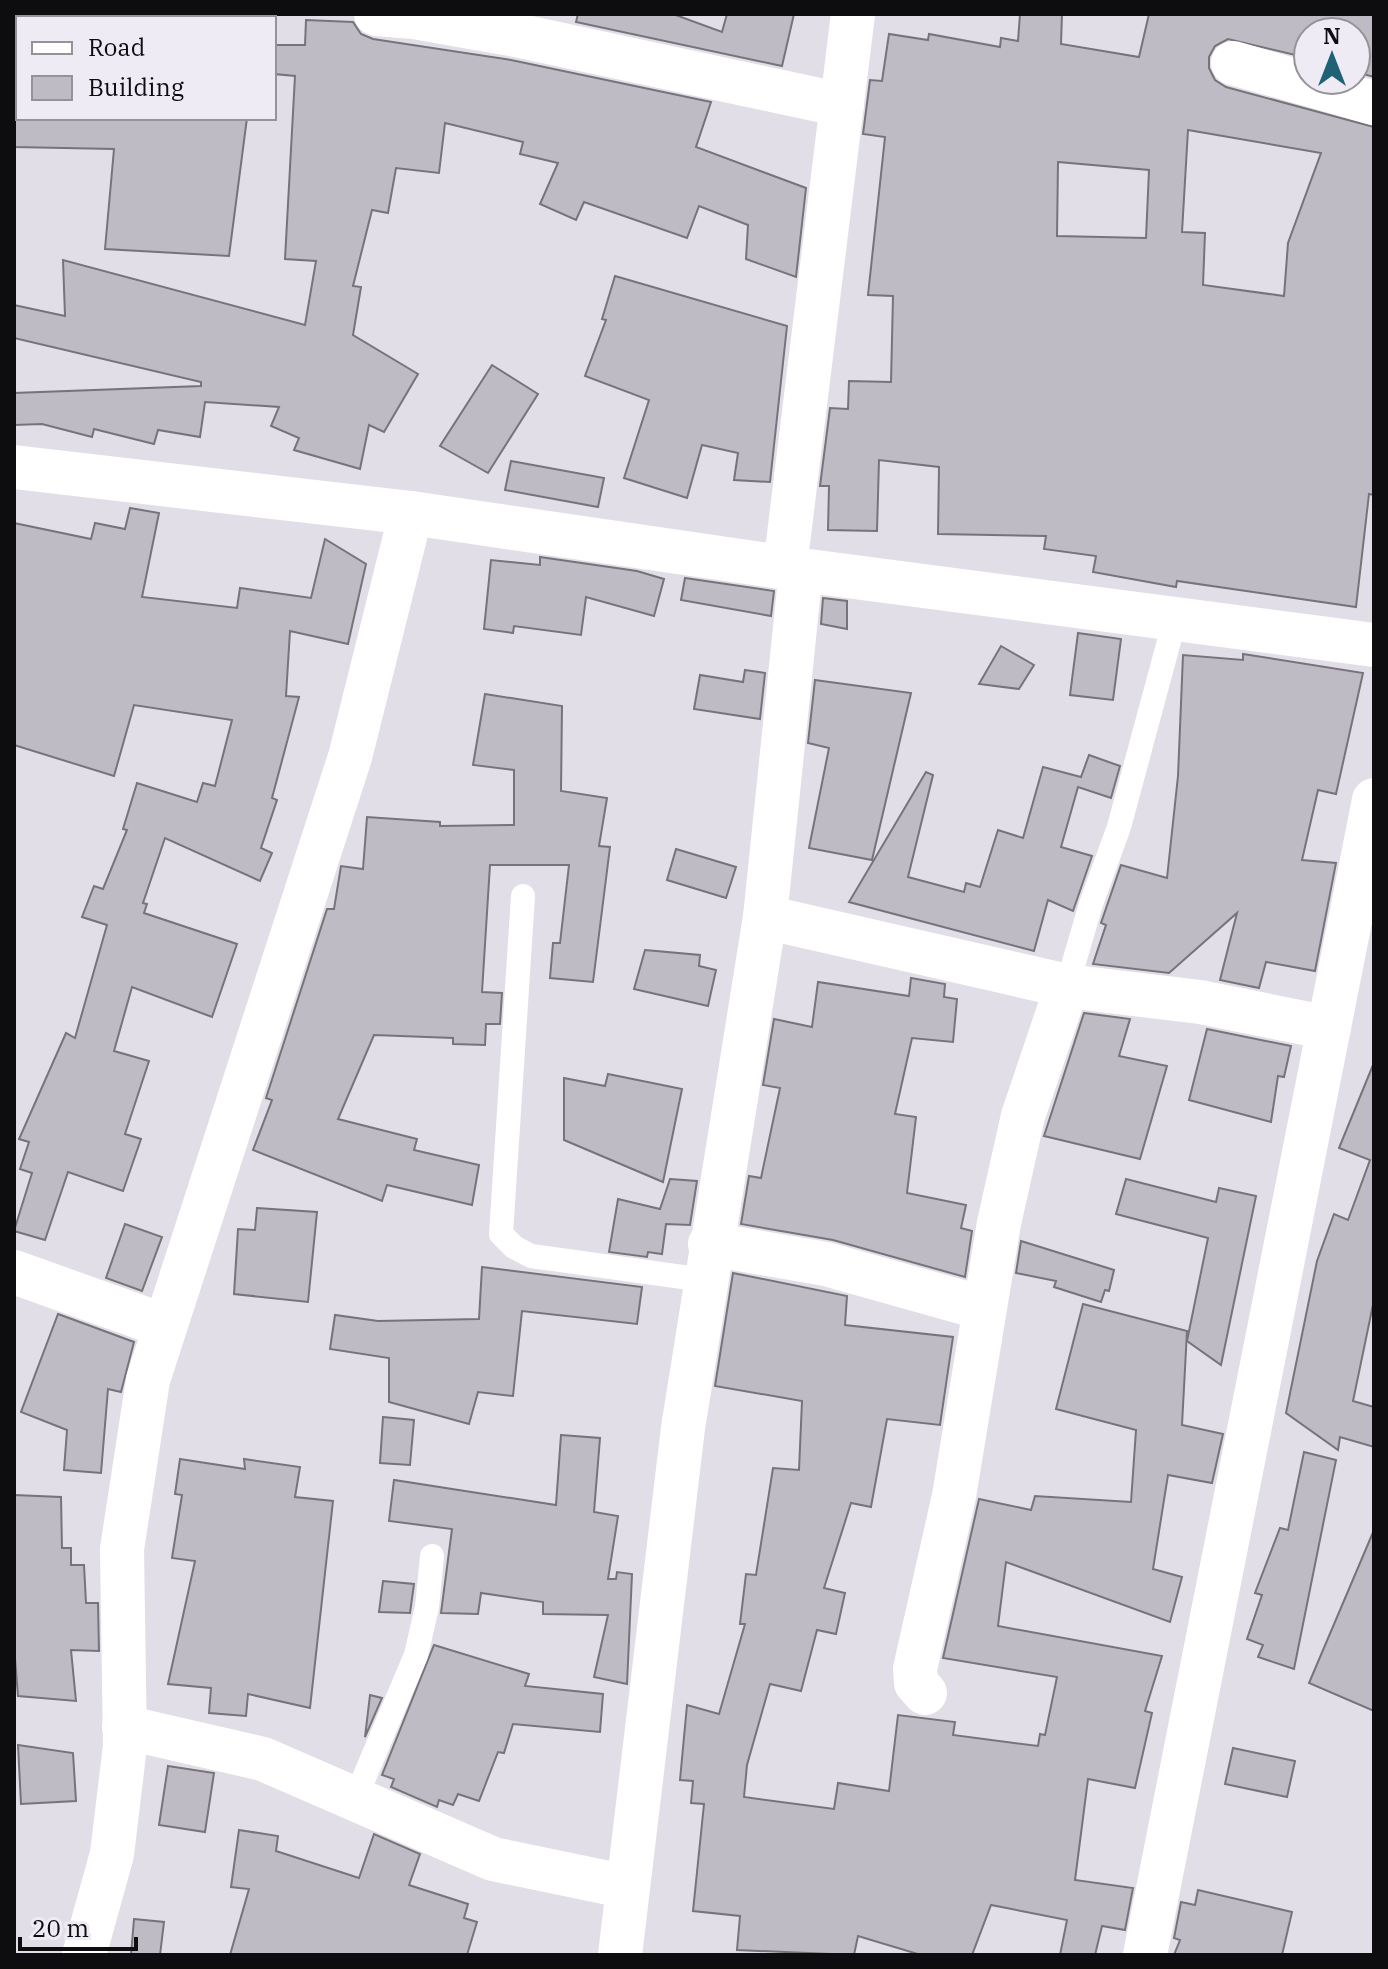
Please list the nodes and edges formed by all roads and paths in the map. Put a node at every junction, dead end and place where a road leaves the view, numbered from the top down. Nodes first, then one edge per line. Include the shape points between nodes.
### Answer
1 (853, 14) edge
2 (401, 15) edge
3 (1233, 63) dead end
4 (1374, 103) edge
5 (842, 105) junction
6 (14, 467) edge
7 (411, 513) junction
8 (793, 568) junction
9 (1175, 619) junction
10 (1374, 645) edge
11 (1374, 800) edge
12 (523, 896) dead end
13 (765, 917) junction
14 (1067, 986) junction
15 (1329, 1028) junction
16 (707, 1262) junction
17 (14, 1272) edge
18 (983, 1308) junction
19 (165, 1326) junction
20 (432, 1556) dead end
21 (925, 1693) dead end
22 (124, 1727) junction
23 (355, 1799) junction
24 (628, 1887) junction
25 (84, 1955) edge
26 (620, 1955) edge
27 (1145, 1955) edge

1 - 5 street
2 - 5 street
3 - 4 street
5 - 8 street
6 - 7 street
7 - 8 street
7 - 19 street via 350,757
8 - 9 street
8 - 13 street
9 - 10 street
9 - 14 lane via 1119,827
11 - 15 street
12 - 16 lane via 501,1234 531,1256
13 - 14 street
13 - 16 street
14 - 15 street via 1200,1002
14 - 18 street via 1023,1116
15 - 27 street
16 - 18 street via 826,1264
16 - 24 street
17 - 19 street
18 - 21 street via 954,1496 915,1669 916,1683
19 - 22 street via 148,1380 122,1549
20 - 23 lane via 416,1655
22 - 23 street via 263,1759
22 - 25 street via 112,1854
23 - 24 street via 493,1859
24 - 26 street

